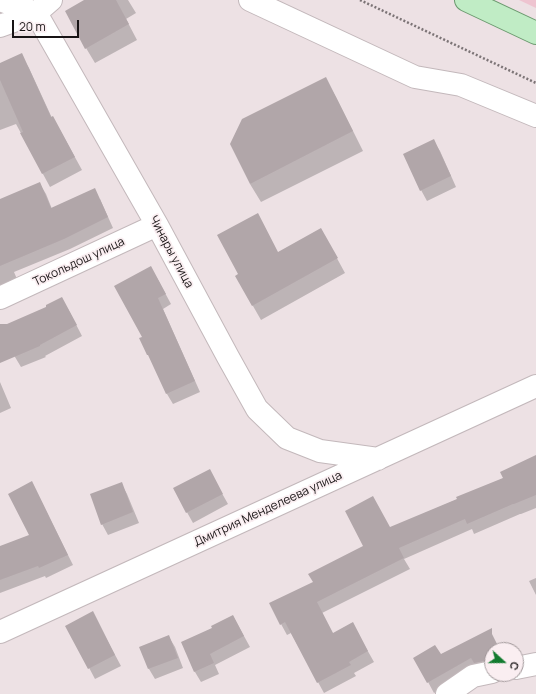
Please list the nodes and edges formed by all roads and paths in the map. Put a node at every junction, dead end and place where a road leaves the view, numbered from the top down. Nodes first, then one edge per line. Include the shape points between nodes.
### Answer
1 (0, 0) edge
2 (250, 0) edge
3 (360, 0) edge
4 (466, 0) edge
5 (44, 6) edge
6 (0, 26) edge
7 (536, 33) edge
8 (536, 83) edge
9 (536, 116) edge
10 (157, 226) junction
11 (0, 298) edge
12 (536, 386) edge
13 (378, 459) junction
14 (0, 632) edge
15 (536, 664) edge
16 (524, 666) edge
17 (484, 674) edge
18 (447, 694) edge

1 - 5 street
2 - 9 street via 415,77 462,85
3 - 8 path
4 - 7 main road
5 - 6 street
5 - 10 street, Чинары улица
10 - 11 street, Токольдош улица
10 - 13 street, Чинары улица via 257,409 287,438 320,451
12 - 13 street, Дмитрия Менделеева улица
13 - 14 street, Дмитрия Менделеева улица
15 - 16 street
17 - 18 street via 473,676

